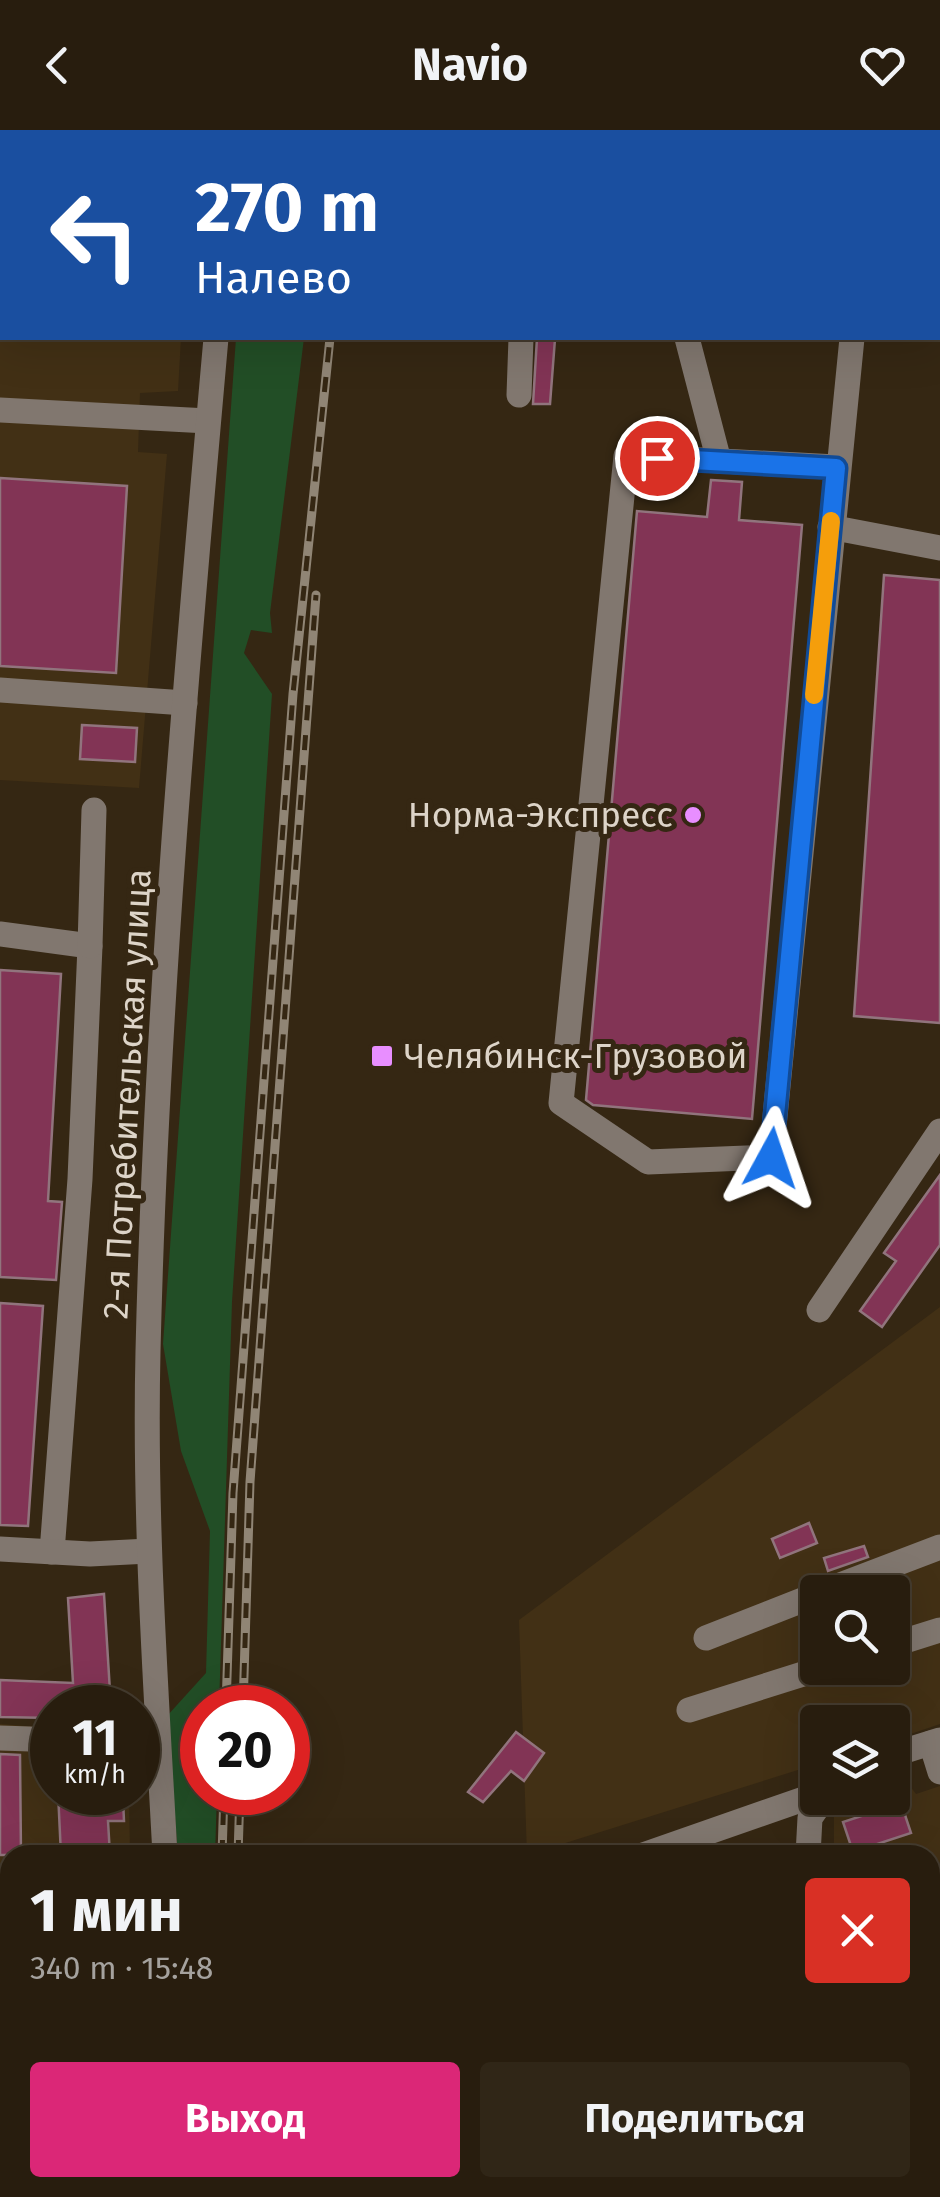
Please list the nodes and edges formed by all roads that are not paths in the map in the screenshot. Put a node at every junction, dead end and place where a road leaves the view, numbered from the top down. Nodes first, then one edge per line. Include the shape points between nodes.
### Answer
1 (216, 340) edge
2 (522, 340) edge
3 (688, 340) edge
4 (852, 340) edge
5 (519, 395) dead end
6 (0, 410) edge
7 (208, 421) junction
8 (719, 461) junction
9 (836, 468) junction
10 (830, 527) junction
11 (940, 548) edge
12 (0, 690) edge
13 (185, 703) junction
14 (94, 810) dead end
15 (0, 934) edge
16 (90, 946) junction
17 (940, 1132) edge
18 (819, 1310) dead end
19 (940, 1546) edge
20 (0, 1549) edge
21 (148, 1551) junction
22 (52, 1552) junction
23 (866, 1575) edge
24 (800, 1601) edge
25 (940, 1630) edge
26 (706, 1638) dead end
27 (910, 1639) edge
28 (800, 1675) edge
29 (689, 1710) dead end
30 (0, 1738) edge
31 (30, 1739) dead end
32 (936, 1741) edge
33 (910, 1749) edge
34 (940, 1772) edge
35 (800, 1800) edge
36 (812, 1815) edge
37 (164, 1845) edge
38 (673, 1845) edge
39 (809, 1845) edge

1 - 7 street, 2-я Потребительская улица
2 - 5 street
3 - 8 street
4 - 9 street
6 - 7 street
7 - 13 street, 2-я Потребительская улица
8 - 9 street
8 - 10 street via 626,456 561,1104 648,1162 771,1158
9 - 10 street
10 - 11 street
12 - 13 street
13 - 21 street, 2-я Потребительская улица via 155,1189
14 - 16 street
15 - 16 street
16 - 22 street
17 - 18 street
19 - 23 street
20 - 22 street
21 - 22 street
21 - 37 street, 2-я Потребительская улица
24 - 26 street
25 - 27 street
28 - 29 street
30 - 31 street
32 - 33 street
32 - 34 street
35 - 38 street
36 - 39 street

